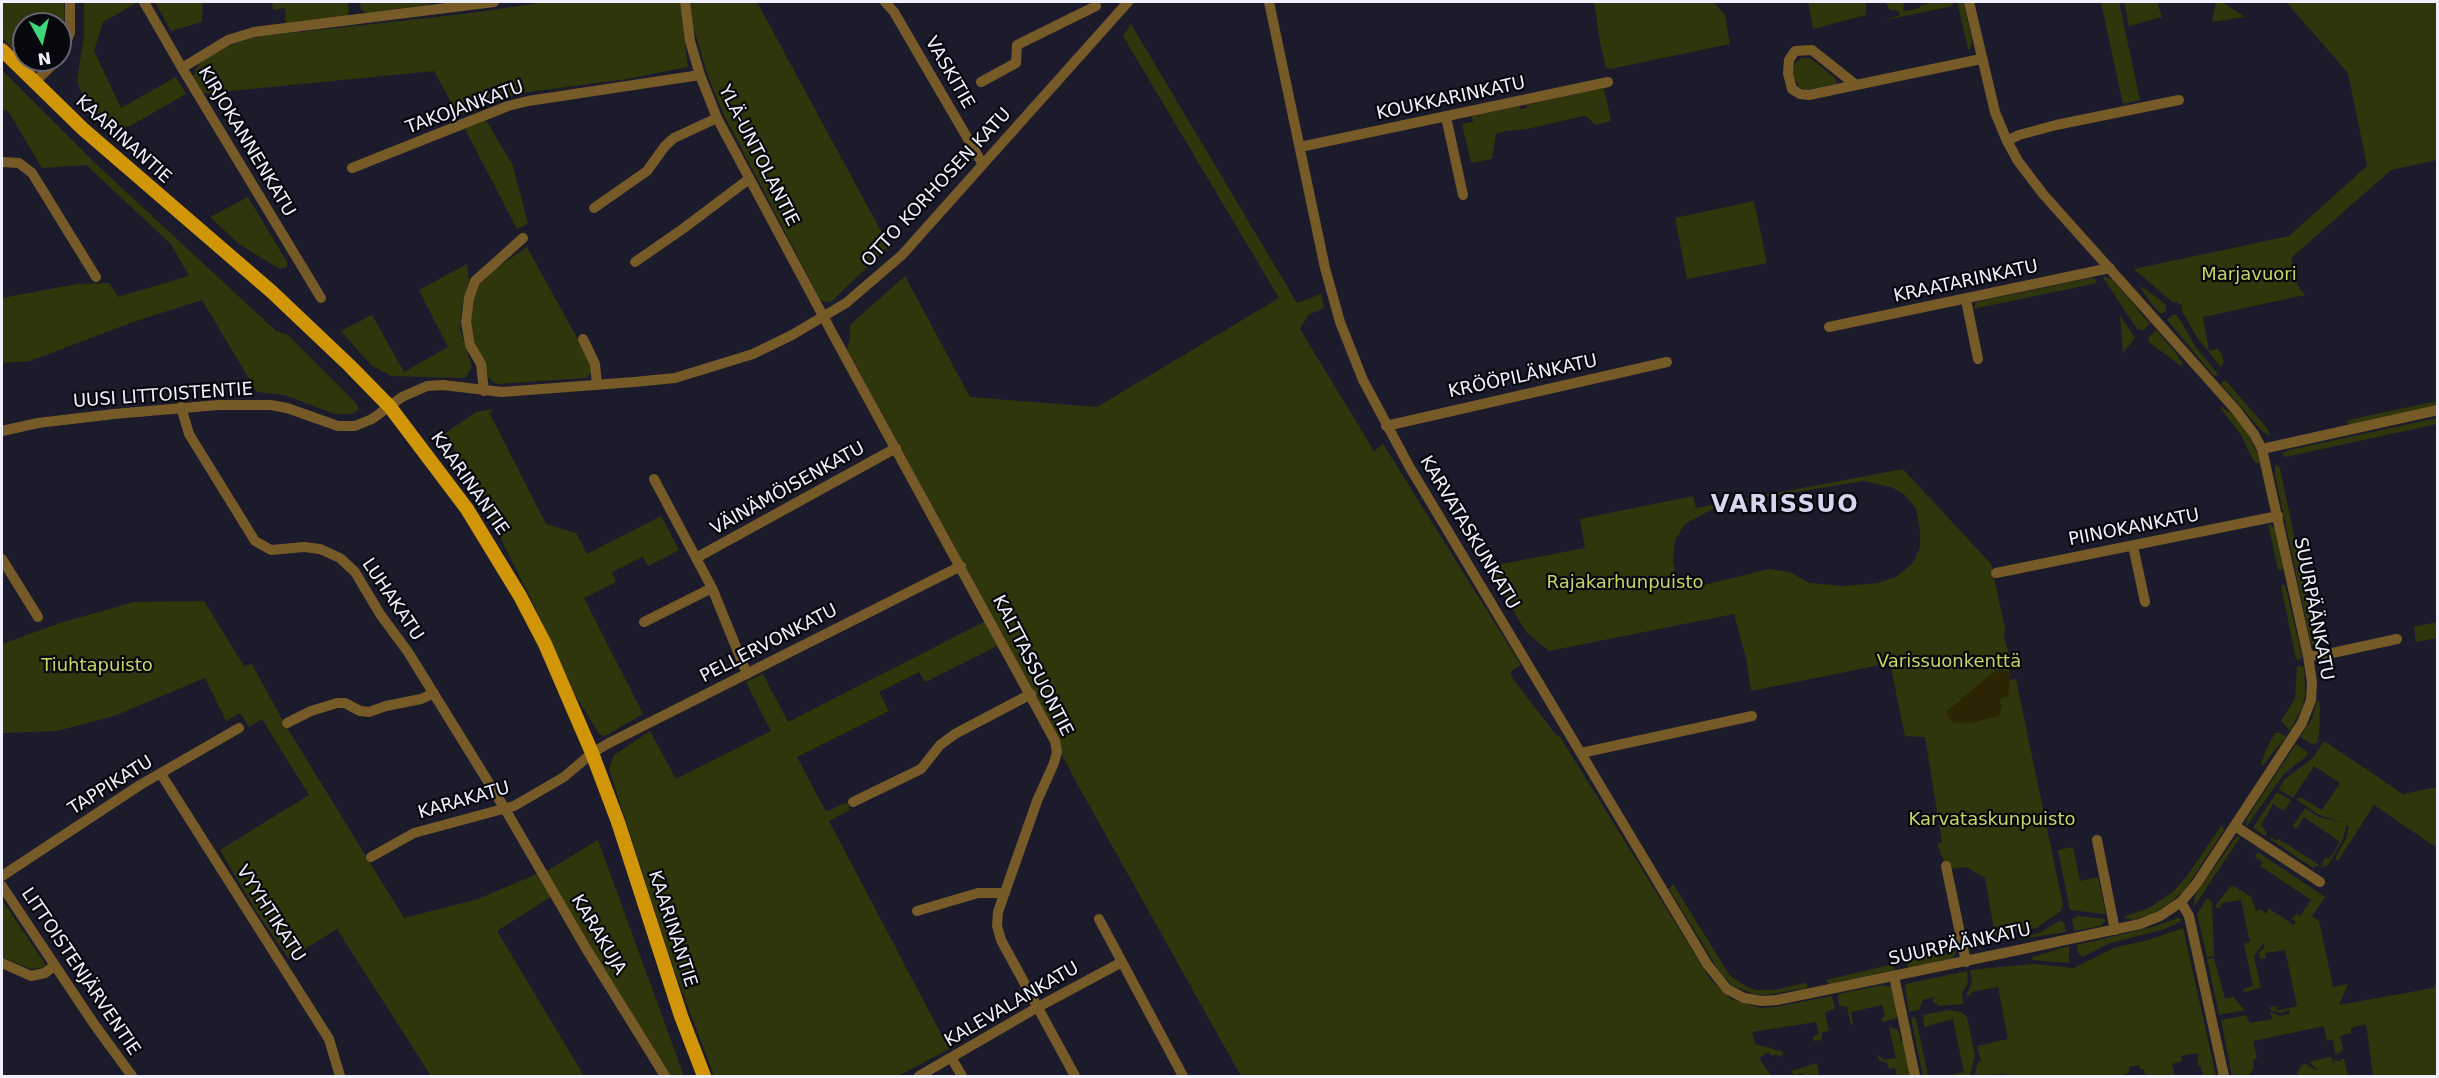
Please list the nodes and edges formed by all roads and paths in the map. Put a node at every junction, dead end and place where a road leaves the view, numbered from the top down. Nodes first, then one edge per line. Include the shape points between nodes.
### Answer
1 (144, 2) edge
2 (494, 2) edge
3 (685, 2) edge
4 (885, 2) edge
5 (1128, 2) edge
6 (1269, 2) edge
7 (1969, 2) edge
8 (1096, 6) dead end
9 (2, 50) edge
10 (1981, 59) junction
11 (182, 68) junction
12 (45, 72) edge
13 (700, 75) junction
14 (981, 82) dead end
15 (1608, 82) dead end
16 (34, 83) junction
17 (1856, 85) junction
18 (2179, 100) dead end
19 (1446, 117) junction
20 (717, 118) junction
21 (2007, 141) junction
22 (1300, 147) junction
23 (2, 162) edge
24 (982, 163) junction
25 (352, 168) dead end
26 (749, 179) junction
27 (1463, 195) dead end
28 (594, 208) dead end
29 (523, 238) dead end
30 (635, 262) dead end
31 (2110, 268) junction
32 (96, 277) dead end
33 (321, 298) dead end
34 (1966, 300) junction
35 (824, 317) junction
36 (1829, 327) dead end
37 (583, 339) dead end
38 (1978, 359) dead end
39 (1667, 362) dead end
40 (597, 385) junction
41 (484, 391) junction
42 (390, 406) junction
43 (181, 407) junction
44 (2438, 410) edge
45 (1386, 426) junction
46 (2, 431) edge
47 (896, 448) junction
48 (2262, 449) junction
49 (654, 479) dead end
50 (2278, 516) junction
51 (2133, 546) junction
52 (696, 558) junction
53 (2, 559) edge
54 (961, 566) junction
55 (1996, 573) dead end
56 (712, 588) junction
57 (2145, 602) dead end
58 (38, 617) dead end
59 (644, 622) dead end
60 (2397, 639) dead end
61 (2308, 656) junction
62 (747, 674) junction
63 (434, 693) junction
64 (1031, 694) junction
65 (1752, 716) dead end
66 (287, 723) dead end
67 (239, 728) dead end
68 (592, 753) junction
69 (1581, 753) junction
70 (161, 774) junction
71 (853, 802) dead end
72 (506, 809) junction
73 (2235, 826) junction
74 (2097, 840) dead end
75 (371, 857) dead end
76 (1946, 866) dead end
77 (2, 876) edge
78 (2320, 882) dead end
79 (2, 886) edge
80 (1005, 892) junction
81 (2181, 902) junction
82 (917, 911) dead end
83 (1099, 919) dead end
84 (2115, 930) junction
85 (1122, 962) junction
86 (1966, 962) junction
87 (2, 963) edge
88 (54, 966) junction
89 (1894, 976) junction
90 (1777, 1000) joint
91 (1038, 1007) junction
92 (952, 1059) junction
93 (132, 1077) edge
94 (340, 1077) edge
95 (665, 1077) edge
96 (704, 1077) edge
97 (919, 1077) edge
98 (962, 1077) edge
99 (1075, 1077) edge
100 (1183, 1077) edge
101 (1915, 1077) edge
102 (2224, 1077) edge

1 - 11 street, KIRJOKANNENKATU
2 - 11 street via 254,33 228,40
3 - 13 street, YLÄ-UNTOLANTIE
4 - 24 street, VASKITIE
5 - 24 street, OTTO KORHOSEN KATU
6 - 22 street, KARVATASKUNKATU
7 - 10 street, SUURPÄÄNKATU
8 - 14 street via 1017,45 1016,63
9 - 16 main road, KAARINANTIE
10 - 17 street
10 - 21 street, SUURPÄÄNKATU
11 - 33 street, KIRJOKANNENKATU
12 - 16 street
13 - 20 street, YLÄ-UNTOLANTIE
13 - 25 street, TAKOJANKATU via 508,106
15 - 19 street, KOUKKARINKATU
16 - 42 main road, KAARINANTIE via 313,329
17 - 17 street via 1812,50 1795,51 1788,60 1792,89 1800,94
18 - 21 street via 2056,125
19 - 22 street, KOUKKARINKATU
19 - 27 street
20 - 26 street, YLÄ-UNTOLANTIE
20 - 28 street via 674,138 647,171
21 - 31 street, SUURPÄÄNKATU via 2043,194
22 - 45 street, KARVATASKUNKATU via 1340,322
23 - 32 street via 19,163 32,173
24 - 35 street, OTTO KORHOSEN KATU via 902,255
26 - 30 street
26 - 35 street, YLÄ-UNTOLANTIE
29 - 41 street via 475,281 469,298 466,322 470,345 481,364
31 - 34 street, KRAATARINKATU
31 - 48 street, SUURPÄÄNKATU via 2235,409
34 - 36 street, KRAATARINKATU
34 - 38 street
35 - 40 street, OTTO KORHOSEN KATU via 753,354 702,371 675,378
35 - 47 street, KALTTASSUONTIE
37 - 40 street via 595,364
39 - 45 street, KRÖÖPILÄNKATU
40 - 41 street, OTTO KORHOSEN KATU
41 - 42 street, OTTO KORHOSEN KATU via 427,386
42 - 43 street, UUSI LITTOISTENTIE via 366,423 345,427 271,405
42 - 68 main road, KAARINANTIE via 500,560 545,645
43 - 46 street, UUSI LITTOISTENTIE via 38,423
43 - 63 street, LUHAKATU via 189,434 255,541 271,550 320,549 346,562
44 - 48 street
45 - 69 street, KARVATASKUNKATU
47 - 52 street, VÄINÄMÖISENKATU
47 - 54 street, KALTTASSUONTIE
48 - 50 street, SUURPÄÄNKATU
49 - 52 street
50 - 51 street, PIINOKANKATU
50 - 61 street, SUURPÄÄNKATU
51 - 55 street, PIINOKANKATU
51 - 57 street
52 - 56 street
53 - 58 street
54 - 62 street, PELLERVONKATU
54 - 64 street, KALTTASSUONTIE
56 - 59 street
56 - 62 street
60 - 61 street
61 - 73 street, SUURPÄÄNKATU via 2312,693 2307,715
62 - 68 street, PELLERVONKATU
63 - 66 street via 369,712 337,703
63 - 72 street, LUHAKATU
64 - 71 street via 955,734 940,745 921,769
64 - 80 street, KALTTASSUONTIE via 1057,752
65 - 69 street
67 - 70 street, TAPPIKATU
68 - 72 street, KARAKATU via 564,777
68 - 96 main road, KAARINANTIE
69 - 90 street, KARVATASKUNKATU via 1721,984 1744,998
70 - 77 street, TAPPIKATU
70 - 94 street, VYYHTIKATU via 329,1039
72 - 75 street, KARAKATU via 414,833
72 - 95 street, KARAKUJA
73 - 78 street
73 - 81 street, SUURPÄÄNKATU
74 - 84 street
76 - 86 street
79 - 88 street, LITTOISTENJÄRVENTIE
80 - 82 street via 978,893
80 - 91 street, KALTTASSUONTIE via 998,912 1001,940
81 - 84 street, SUURPÄÄNKATU via 2150,921
81 - 102 street via 2189,916
83 - 85 street
84 - 86 street, SUURPÄÄNKATU
85 - 91 street, KALEVALANKATU
85 - 100 street
86 - 89 street, SUURPÄÄNKATU
87 - 88 street via 31,976
88 - 93 street, LITTOISTENJÄRVENTIE
89 - 90 street, SUURPÄÄNKATU
89 - 101 street
91 - 92 street, KALEVALANKATU
91 - 99 street, KALTTASSUONTIE
92 - 97 street, KALEVALANKATU
92 - 98 street

